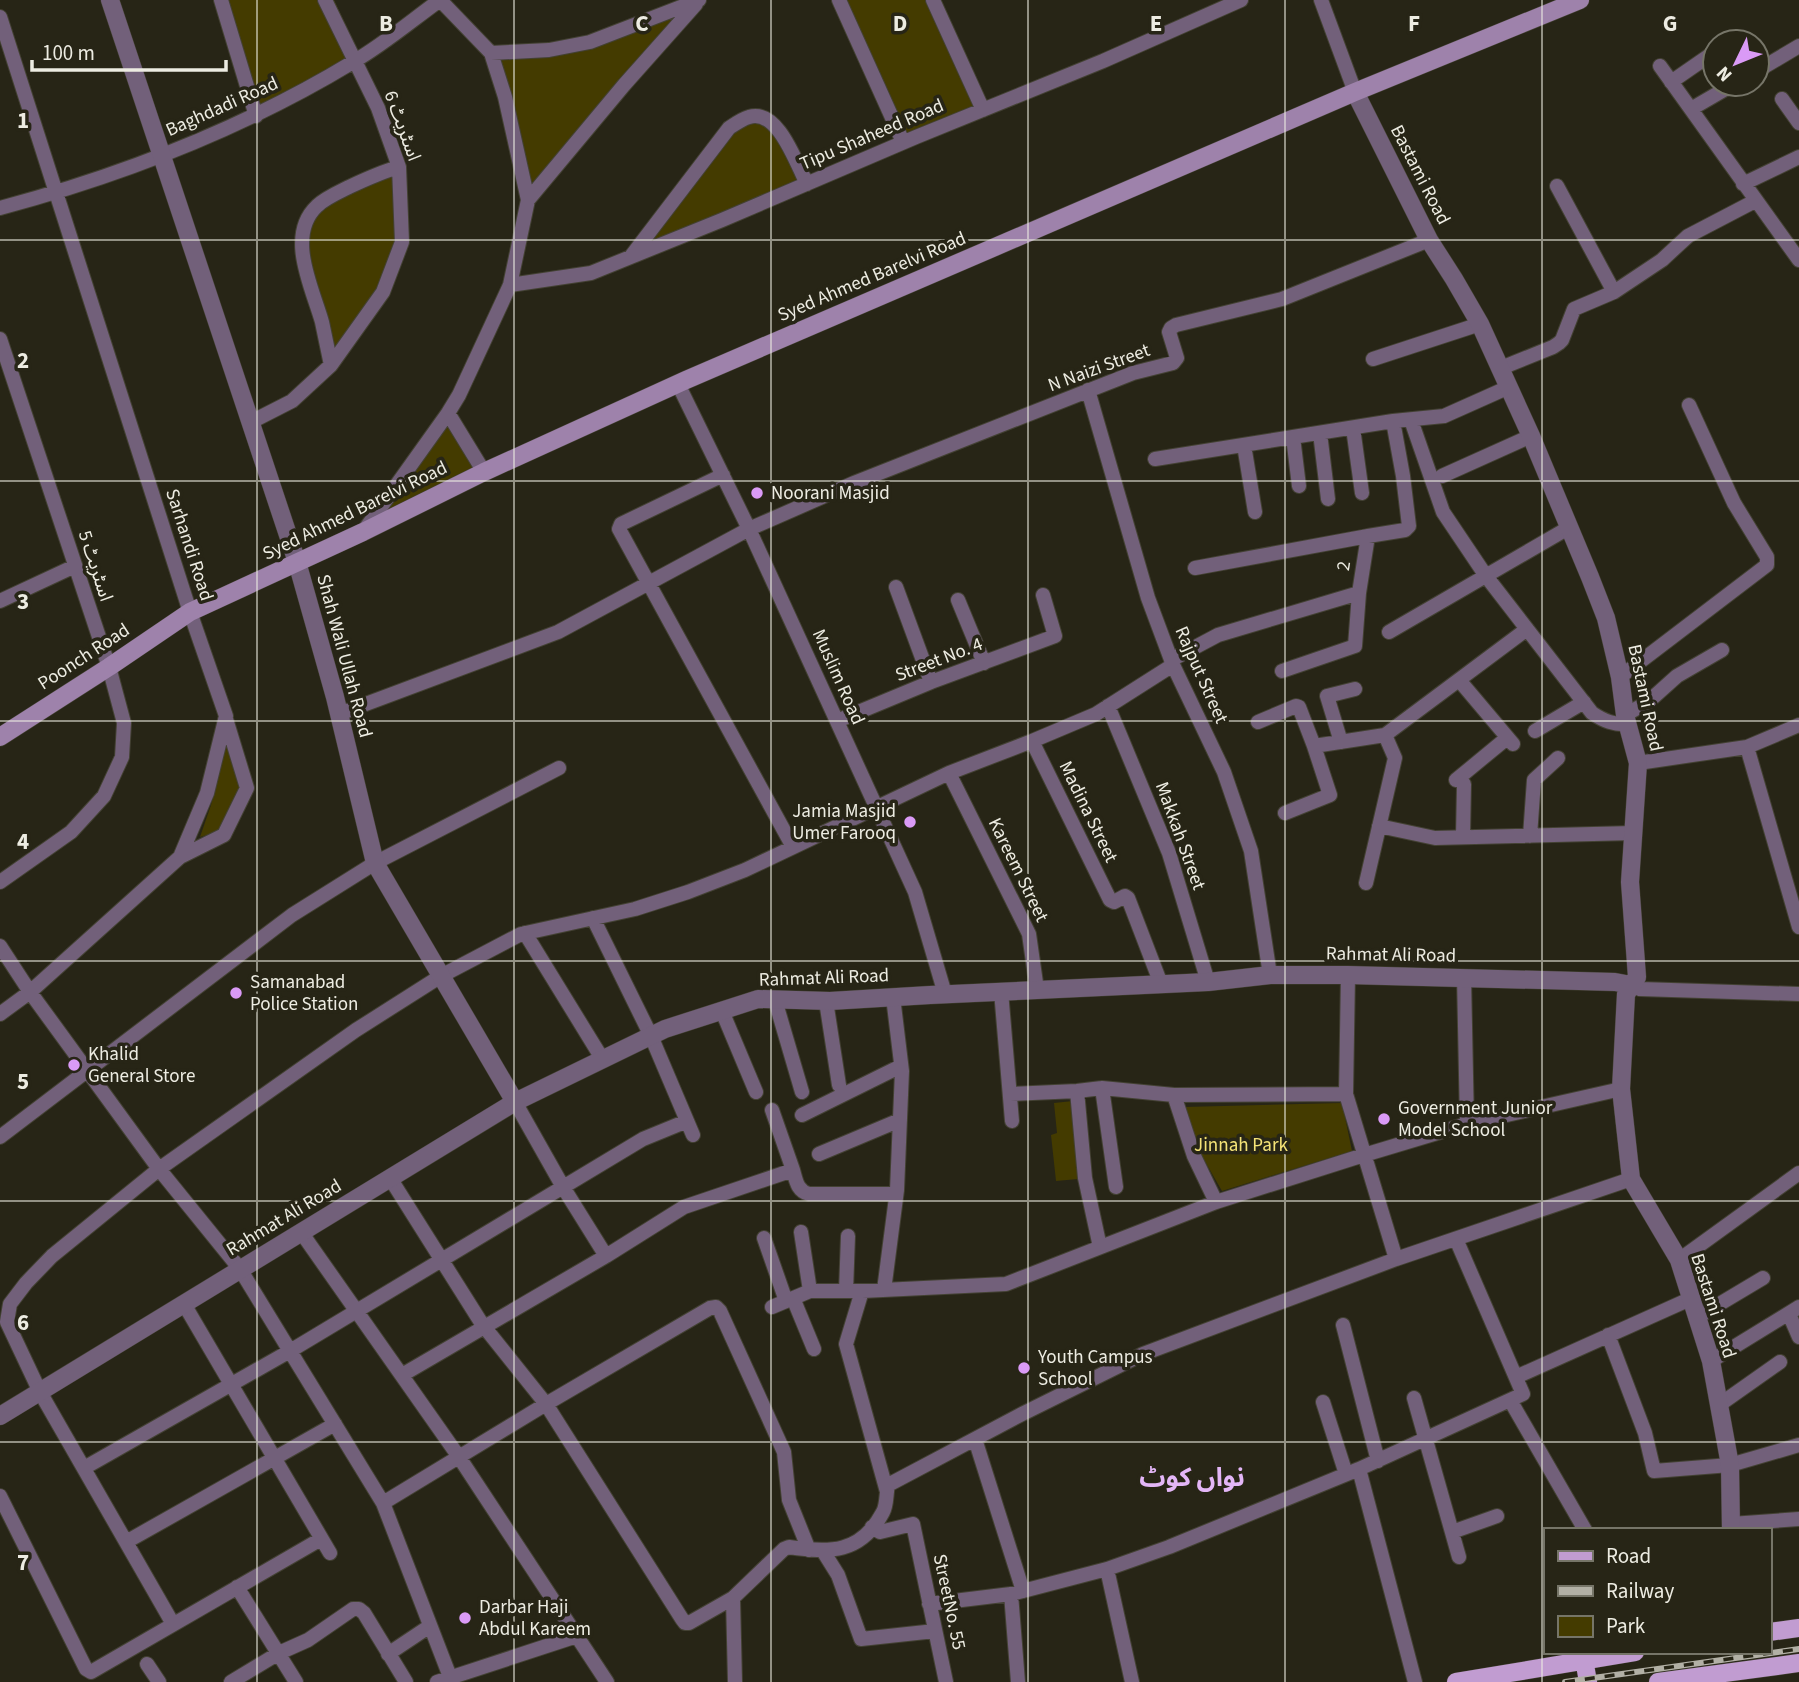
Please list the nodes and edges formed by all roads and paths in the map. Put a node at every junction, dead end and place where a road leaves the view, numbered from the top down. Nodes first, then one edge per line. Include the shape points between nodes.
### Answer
1 (110, 0) edge
2 (221, 0) edge
3 (325, 0) edge
4 (440, 0) edge
5 (699, 0) edge
6 (839, 0) edge
7 (933, 0) edge
8 (1241, 0) edge
9 (1321, 0) edge
10 (1580, 0) edge
11 (0, 17) edge
12 (1799, 46) edge
13 (491, 53) junction
14 (1701, 61) edge
15 (355, 62) junction
16 (1771, 63) edge
17 (1660, 66) dead end
18 (1671, 82) junction
19 (1355, 92) junction
20 (1710, 98) edge
21 (1782, 99) dead end
22 (1691, 109) junction
23 (983, 110) junction
24 (256, 116) junction
25 (1799, 123) edge
26 (903, 142) junction
27 (162, 156) junction
28 (1799, 157) edge
29 (399, 167) junction
30 (807, 184) junction
31 (1743, 184) junction
32 (1557, 186) dead end
33 (55, 193) junction
34 (528, 200) junction
35 (1755, 201) junction
36 (0, 208) edge
37 (1429, 240) junction
38 (631, 257) junction
39 (1799, 260) edge
40 (510, 285) junction
41 (1614, 292) junction
42 (1480, 324) junction
43 (0, 339) edge
44 (1373, 359) dead end
45 (331, 365) junction
46 (1501, 368) junction
47 (678, 384) junction
48 (1508, 387) junction
49 (1088, 390) junction
50 (1689, 405) dead end
51 (448, 414) junction
52 (1410, 420) junction
53 (1393, 421) junction
54 (251, 422) junction
55 (1353, 428) junction
56 (1320, 433) junction
57 (1531, 436) junction
58 (1293, 437) junction
59 (1244, 445) junction
60 (1155, 459) dead end
61 (484, 472) junction
62 (723, 475) junction
63 (1442, 476) dead end
64 (1299, 485) dead end
65 (1362, 493) dead end
66 (1328, 499) dead end
67 (1255, 512) dead end
68 (1570, 527) junction
69 (750, 529) junction
70 (363, 532) junction
71 (1368, 536) junction
72 (297, 562) junction
73 (75, 566) junction
74 (1195, 568) dead end
75 (1486, 576) junction
76 (649, 582) junction
77 (896, 587) dead end
78 (1359, 593) junction
79 (1043, 595) dead end
80 (958, 600) dead end
81 (0, 601) edge
82 (190, 612) junction
83 (1527, 629) junction
84 (1389, 632) dead end
85 (1722, 650) dead end
86 (984, 663) junction
87 (1172, 663) junction
88 (109, 667) junction
89 (1282, 671) dead end
90 (1620, 677) junction
91 (1459, 680) junction
92 (931, 682) junction
93 (1355, 689) dead end
94 (1584, 702) junction
95 (1108, 706) junction
96 (339, 714) junction
97 (226, 716) junction
98 (1627, 720) junction
99 (837, 721) junction
100 (1258, 722) dead end
101 (1799, 725) edge
102 (1535, 731) dead end
103 (1385, 735) junction
104 (0, 737) edge
105 (1032, 741) junction
106 (1341, 742) junction
107 (1314, 746) junction
108 (1747, 747) junction
109 (1558, 758) dead end
110 (1638, 763) junction
111 (559, 768) dead end
112 (949, 773) junction
113 (876, 808) junction
114 (1285, 813) dead end
115 (1379, 826) junction
116 (1633, 833) junction
117 (1530, 836) junction
118 (1462, 837) junction
119 (793, 847) junction
120 (180, 857) junction
121 (374, 863) junction
122 (0, 881) edge
123 (1366, 883) dead end
124 (593, 918) junction
125 (1799, 927) edge
126 (525, 933) junction
127 (0, 946) edge
128 (1270, 975) junction
129 (1348, 975) junction
130 (441, 976) junction
131 (1464, 977) junction
132 (1208, 982) junction
133 (1161, 984) junction
134 (1631, 985) junction
135 (1037, 990) junction
136 (1001, 991) junction
137 (30, 992) junction
138 (944, 994) junction
139 (1799, 994) edge
140 (893, 997) junction
141 (775, 1000) junction
142 (826, 1001) junction
143 (722, 1011) junction
144 (0, 1014) edge
145 (651, 1036) junction
146 (603, 1059) junction
147 (901, 1066) junction
148 (87, 1070) junction
149 (839, 1084) dead end
150 (1102, 1088) junction
151 (1621, 1089) junction
152 (1077, 1091) junction
153 (756, 1092) dead end
154 (802, 1092) dead end
155 (1010, 1094) junction
156 (1346, 1094) junction
157 (1174, 1095) junction
158 (515, 1102) junction
159 (772, 1110) dead end
160 (802, 1115) dead end
161 (900, 1120) junction
162 (1012, 1121) dead end
163 (1467, 1124) junction
164 (0, 1137) edge
165 (819, 1154) dead end
166 (1364, 1155) junction
167 (159, 1169) junction
168 (793, 1170) junction
169 (1799, 1173) edge
170 (390, 1178) junction
171 (1632, 1179) junction
172 (563, 1187) junction
173 (1116, 1187) dead end
174 (896, 1194) junction
175 (1216, 1202) junction
176 (301, 1232) junction
177 (801, 1232) dead end
178 (848, 1236) dead end
179 (764, 1238) dead end
180 (1456, 1239) junction
181 (1100, 1247) junction
182 (606, 1256) junction
183 (1395, 1259) junction
184 (441, 1260) junction
185 (1679, 1260) junction
186 (240, 1269) junction
187 (1763, 1278) dead end
188 (810, 1290) junction
189 (884, 1290) junction
190 (846, 1291) junction
191 (862, 1291) junction
192 (1690, 1299) junction
193 (784, 1302) junction
194 (184, 1304) junction
195 (356, 1311) junction
196 (1794, 1311) edge
197 (1696, 1318) junction
198 (1343, 1325) dead end
199 (485, 1328) junction
200 (1608, 1335) junction
201 (1799, 1336) edge
202 (814, 1349) dead end
203 (290, 1351) junction
204 (1711, 1361) junction
205 (1780, 1362) dead end
206 (402, 1376) junction
207 (1516, 1377) junction
208 (231, 1385) junction
209 (40, 1392) junction
210 (1413, 1398) dead end
211 (1510, 1400) junction
212 (1323, 1402) dead end
213 (546, 1404) junction
214 (1719, 1405) junction
215 (0, 1416) edge
216 (335, 1424) junction
217 (1426, 1438) junction
218 (975, 1439) junction
219 (1799, 1445) edge
220 (459, 1457) junction
221 (273, 1459) junction
222 (1378, 1461) junction
223 (1730, 1465) junction
224 (84, 1468) junction
225 (1352, 1472) junction
226 (887, 1492) junction
227 (0, 1496) edge
228 (383, 1503) junction
229 (1497, 1516) dead end
230 (1799, 1520) edge
231 (872, 1527) junction
232 (1731, 1527) edge
233 (1584, 1528) edge
234 (1452, 1532) junction
235 (321, 1539) junction
236 (126, 1542) junction
237 (816, 1551) junction
238 (330, 1553) dead end
239 (1459, 1557) dead end
240 (1107, 1569) junction
241 (237, 1587) junction
242 (1017, 1592) junction
243 (733, 1598) junction
244 (929, 1604) junction
245 (173, 1624) junction
246 (430, 1626) junction
247 (1799, 1628) edge
248 (935, 1630) junction
249 (1771, 1632) edge
250 (577, 1636) junction
251 (279, 1653) junction
252 (388, 1654) junction
253 (1622, 1654) edge
254 (1584, 1660) junction
255 (1799, 1663) edge
256 (148, 1664) dead end
257 (1772, 1675) edge
258 (446, 1681) edge
259 (159, 1682) edge
260 (231, 1682) edge
261 (296, 1682) edge
262 (406, 1682) edge
263 (607, 1682) edge
264 (735, 1682) edge
265 (946, 1682) edge
266 (1018, 1682) edge
267 (1132, 1682) edge
268 (1415, 1682) edge
269 (1456, 1682) edge
270 (1588, 1682) edge
271 (1658, 1682) edge

1 - 27 street, Shah Wali Ullah Road
2 - 24 street
3 - 15 street, اسٹریٹ 6
4 - 13 street
4 - 15 street, Baghdadi Road
5 - 13 street via 590,42
5 - 34 street
6 - 26 street
7 - 23 street
8 - 23 street, Tipu Shaheed Road
9 - 19 street, Bastami Road
10 - 19 main road, Syed Ahmed Barelvi Road
11 - 33 street, Sarhandi Road
12 - 16 street
13 - 34 street
14 - 18 street
15 - 24 street, Baghdadi Road
15 - 29 street, اسٹریٹ 6
17 - 18 street
18 - 22 street
19 - 37 street, Bastami Road
19 - 47 main road, Syed Ahmed Barelvi Road
20 - 22 street
21 - 25 street
22 - 31 street
23 - 26 street, Tipu Shaheed Road
24 - 27 street, Baghdadi Road
26 - 30 street, Tipu Shaheed Road
27 - 33 street, Baghdadi Road
27 - 54 street, Shah Wali Ullah Road
28 - 31 street
29 - 45 street, اسٹریٹ 6 via 402,242 383,292
29 - 45 street via 335,194 307,218 301,237 304,259
30 - 38 street, Tipu Shaheed Road
30 - 38 street via 772,121 758,115 747,117 729,128
31 - 35 street
32 - 41 street
33 - 36 street, Baghdadi Road
33 - 82 street, Sarhandi Road
34 - 40 street
35 - 39 street
35 - 41 street via 1688,236
37 - 42 street, Bastami Road
37 - 49 street, N Naizi Street via 1282,299 1176,325 1169,332 1177,358 1173,363
38 - 40 street, Tipu Shaheed Road via 591,273
40 - 51 street
41 - 46 street via 1574,309 1562,340 1553,347
42 - 44 street
42 - 46 street, Bastami Road
43 - 73 street, اسٹریٹ 5
45 - 54 street, اسٹریٹ 6 via 292,401
46 - 48 street, Bastami Road
47 - 61 main road, Syed Ahmed Barelvi Road
47 - 62 street, Muslim Road
48 - 52 street via 1444,416
48 - 57 street, Bastami Road
49 - 69 street, N Naizi Street
49 - 87 street, Rajput Street via 1148,598
50 - 90 street via 1734,503 1768,562
51 - 61 street
51 - 70 street
52 - 53 street
52 - 75 street via 1443,512
53 - 55 street
53 - 71 street via 1409,526
54 - 72 street, Shah Wali Ullah Road
55 - 56 street
55 - 65 street
56 - 58 street
56 - 66 street
57 - 63 street
57 - 68 street, Bastami Road
58 - 59 street
58 - 64 street
59 - 60 street
59 - 67 street
61 - 70 main road, Syed Ahmed Barelvi Road
62 - 69 street, Muslim Road
62 - 76 street via 620,526
68 - 75 street
68 - 90 street, Bastami Road via 1606,618
69 - 76 street, N Naizi Street
69 - 99 street, Muslim Road
70 - 72 main road, Syed Ahmed Barelvi Road
71 - 74 street
71 - 78 street, 2
72 - 82 main road, Syed Ahmed Barelvi Road
72 - 96 street, Shah Wali Ullah Road
73 - 81 street
73 - 88 street, اسٹریٹ 5
75 - 83 street
75 - 84 street
76 - 96 street, N Naizi Street via 558,632
76 - 119 street
77 - 92 street
78 - 87 street, 2 via 1218,635
78 - 89 street via 1355,646
79 - 86 street, Street No. 4 via 1055,636
80 - 86 street
82 - 88 main road, Poonch Road
82 - 97 street, Sarhandi Road
83 - 91 street
83 - 94 street
85 - 98 street via 1677,676
86 - 92 street, Street No. 4
87 - 95 street, 2
87 - 128 street, Rajput Street via 1224,772 1251,851
88 - 104 main road, Poonch Road
88 - 122 street, اسٹریٹ 5 via 124,723 121,757 104,796 71,832
90 - 98 street, Bastami Road
91 - 103 street
91 - 118 street via 1510,741 1460,782
92 - 99 street, Street No. 4
93 - 106 street via 1328,696
94 - 98 street via 1604,720 1618,724
94 - 102 street
95 - 105 street, 2
95 - 132 street, Makkah Street via 1168,853
96 - 121 street, Shah Wali Ullah Road
97 - 120 street via 207,793
97 - 120 street, Sarhandi Road via 247,788 224,835
98 - 110 street, Bastami Road
99 - 113 street, Muslim Road
100 - 107 street via 1299,706
101 - 108 street
103 - 106 street
103 - 115 street via 1395,758
105 - 112 street, 2
105 - 133 street, Madina Street via 1110,900 1128,898
106 - 107 street
107 - 114 street via 1330,795
108 - 110 street
108 - 125 street
109 - 117 street via 1534,780
110 - 116 street, Bastami Road
111 - 121 street
112 - 113 street, 2
112 - 135 street, Kareem Street via 1029,934
113 - 119 street, 2
113 - 138 street, Muslim Road via 915,891
115 - 118 street via 1434,838
115 - 123 street
116 - 117 street
116 - 134 street, Bastami Road via 1630,882 1637,976
117 - 118 street
119 - 124 street, 2 via 688,892
120 - 137 street
121 - 130 street, Shah Wali Ullah Road
121 - 148 street via 292,915
124 - 126 street, 2
124 - 145 street
126 - 130 street, 2
126 - 146 street
127 - 137 street
128 - 129 street, Rahmat Ali Road
128 - 132 street, Rahmat Ali Road
129 - 131 street, Rahmat Ali Road
129 - 156 street
130 - 158 street, Shah Wali Ullah Road
130 - 167 street, 2
131 - 134 street, Rahmat Ali Road
131 - 163 street
132 - 133 street, Rahmat Ali Road
133 - 135 street, Rahmat Ali Road
134 - 139 street via 1640,989
134 - 151 street, Bastami Road via 1626,994
135 - 136 street, Rahmat Ali Road
136 - 138 street, Rahmat Ali Road
136 - 155 street
137 - 144 street
137 - 148 street
138 - 140 street, Rahmat Ali Road
140 - 142 street, Rahmat Ali Road
140 - 147 street
141 - 142 street, Rahmat Ali Road
141 - 143 street, Rahmat Ali Road via 758,999
141 - 154 street
142 - 149 street
143 - 145 street, Rahmat Ali Road
143 - 153 street
145 - 146 street, Rahmat Ali Road
145 - 172 street via 690,1128 643,1139
146 - 158 street, Rahmat Ali Road
147 - 160 street
147 - 161 street
148 - 164 street
148 - 167 street
150 - 152 street
150 - 157 street
150 - 173 street
151 - 163 street
151 - 171 street, Bastami Road
152 - 155 street
152 - 181 street via 1085,1178
155 - 162 street
156 - 157 street
156 - 166 street
157 - 175 street via 1194,1156
158 - 170 street, Rahmat Ali Road
158 - 172 street
159 - 168 street
161 - 165 street
161 - 174 street
163 - 166 street
166 - 175 street
166 - 183 street
167 - 186 street
167 - 209 street, 2 via 52,1256 10,1304 7,1322
168 - 174 street via 798,1187 809,1194
168 - 182 street via 684,1208
169 - 185 street
170 - 176 street, Rahmat Ali Road
170 - 184 street
171 - 180 street
171 - 185 street, Bastami Road
172 - 182 street
172 - 184 street
174 - 189 street
175 - 181 street
176 - 186 street, Rahmat Ali Road
176 - 195 street
177 - 188 street
178 - 190 street
179 - 193 street
180 - 183 street
180 - 207 street
181 - 189 street via 1006,1284
182 - 199 street
183 - 218 street via 1143,1354
184 - 195 street
184 - 199 street
185 - 192 street, Bastami Road
186 - 194 street, Rahmat Ali Road
186 - 203 street
187 - 197 street
188 - 190 street
188 - 193 street
189 - 191 street
190 - 191 street
191 - 226 street via 846,1344
192 - 197 street, Bastami Road
192 - 200 street
193 - 202 street
194 - 208 street
194 - 209 street, Rahmat Ali Road
195 - 203 street
195 - 206 street
196 - 201 street
196 - 204 street
197 - 204 street, Bastami Road
198 - 222 street
199 - 206 street
199 - 213 street
200 - 207 street
200 - 223 street via 1645,1433 1654,1471
203 - 208 street
203 - 216 street
204 - 214 street, Bastami Road
205 - 214 street
206 - 220 street
207 - 211 street via 1523,1394
208 - 221 street
208 - 224 street
209 - 215 street, Rahmat Ali Road
209 - 224 street, 2
210 - 217 street
211 - 217 street
211 - 233 street
212 - 225 street
213 - 220 street
213 - 237 street via 716,1307 784,1452 789,1500
213 - 243 street via 685,1623
214 - 223 street, Bastami Road
216 - 221 street
216 - 228 street
217 - 222 street
217 - 234 street
218 - 226 street via 888,1485
218 - 242 street
219 - 223 street
220 - 228 street
220 - 250 street
221 - 235 street
221 - 236 street
222 - 225 street
223 - 232 street, Bastami Road
224 - 236 street, 2
225 - 240 street
225 - 268 street
226 - 231 street via 884,1510
227 - 245 street via 88,1671
228 - 246 street
229 - 234 street
230 - 232 street
231 - 237 street via 847,1546
231 - 244 street, StreetNo. 55 via 880,1532 913,1524
234 - 239 street
235 - 238 street
235 - 241 street
236 - 245 street, 2
237 - 243 street via 784,1549
237 - 248 street via 838,1575 861,1639
240 - 242 street
240 - 267 street
241 - 245 street
241 - 251 street
242 - 244 street
242 - 266 street
243 - 264 street
244 - 248 street, StreetNo. 55
246 - 252 street
246 - 258 street
247 - 249 main road
248 - 265 street, StreetNo. 55
250 - 258 street
250 - 263 street
251 - 252 street via 359,1609
251 - 260 street
251 - 261 street
252 - 262 street
253 - 254 main road
254 - 269 main road
254 - 270 main road
255 - 257 main road
256 - 259 street
257 - 271 main road

